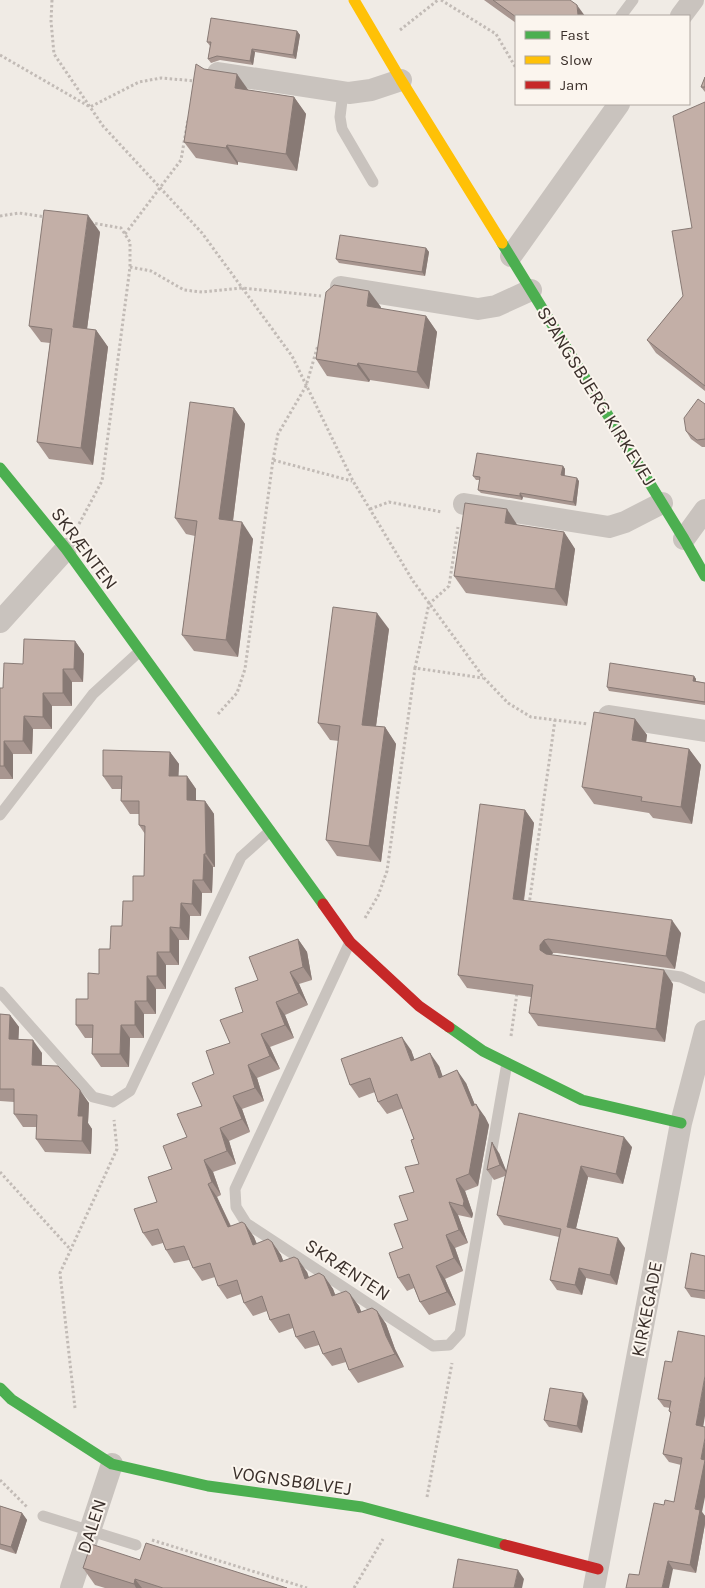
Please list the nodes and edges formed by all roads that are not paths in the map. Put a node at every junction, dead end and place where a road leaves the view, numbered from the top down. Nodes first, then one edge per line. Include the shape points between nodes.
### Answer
1 (354, 0) edge
2 (633, 0) edge
3 (693, 0) edge
4 (622, 15) edge
5 (682, 15) edge
6 (218, 73) edge
7 (400, 80) junction
8 (343, 92) junction
9 (618, 105) edge
10 (374, 182) dead end
11 (511, 256) junction
12 (531, 290) junction
13 (332, 297) edge
14 (0, 468) edge
15 (662, 503) junction
16 (462, 509) edge
17 (705, 510) edge
18 (684, 539) junction
19 (66, 549) junction
20 (705, 576) edge
21 (0, 622) edge
22 (140, 651) junction
23 (609, 716) edge
24 (705, 731) edge
25 (0, 815) edge
26 (270, 831) junction
27 (350, 942) junction
28 (642, 972) edge
29 (705, 988) edge
30 (0, 992) edge
31 (705, 1030) edge
32 (507, 1063) junction
33 (681, 1123) junction
34 (0, 1388) edge
35 (112, 1464) junction
36 (43, 1516) road end
37 (90, 1531) junction
38 (136, 1545) road end
39 (596, 1579) edge
40 (71, 1588) edge

1 - 7 street, SPANGSBJERG KIRKEVEJ
2 - 4 lane
3 - 5 street
6 - 8 street
7 - 8 street via 371,90
7 - 11 street, SPANGSBJERG KIRKEVEJ
8 - 10 lane via 342,129
9 - 11 street
11 - 12 street, SPANGSBJERG KIRKEVEJ
12 - 13 street, SPANGSBJERG KIRKEVEJ via 496,306 478,309 341,287
12 - 15 street, SPANGSBJERG KIRKEVEJ
14 - 19 street, SKRÆNTEN
15 - 16 street, SPANGSBJERG KIRKEVEJ via 609,527
15 - 18 street, SPANGSBJERG KIRKEVEJ
17 - 18 street
18 - 20 street, SPANGSBJERG KIRKEVEJ
19 - 21 street
19 - 22 street, SKRÆNTEN
22 - 25 lane via 92,694
22 - 26 street, SKRÆNTEN
23 - 24 street
26 - 27 street, SKRÆNTEN
26 - 30 lane via 241,857 130,1091 113,1102 93,1098
27 - 32 street, SKRÆNTEN via 420,1006 484,1052
27 - 32 lane, SKRÆNTEN via 235,1189 236,1207 246,1223 433,1346 449,1345 460,1333
28 - 29 lane via 681,977
31 - 33 street, KIRKEGADE
32 - 33 street, SKRÆNTEN via 582,1100
33 - 39 street, KIRKEGADE
34 - 35 street, VOGNSBØLVEJ via 11,1399
35 - 37 street, DALEN
35 - 39 street, VOGNSBØLVEJ via 208,1486 362,1507 422,1522
36 - 37 lane
37 - 38 lane
37 - 40 street, DALEN

